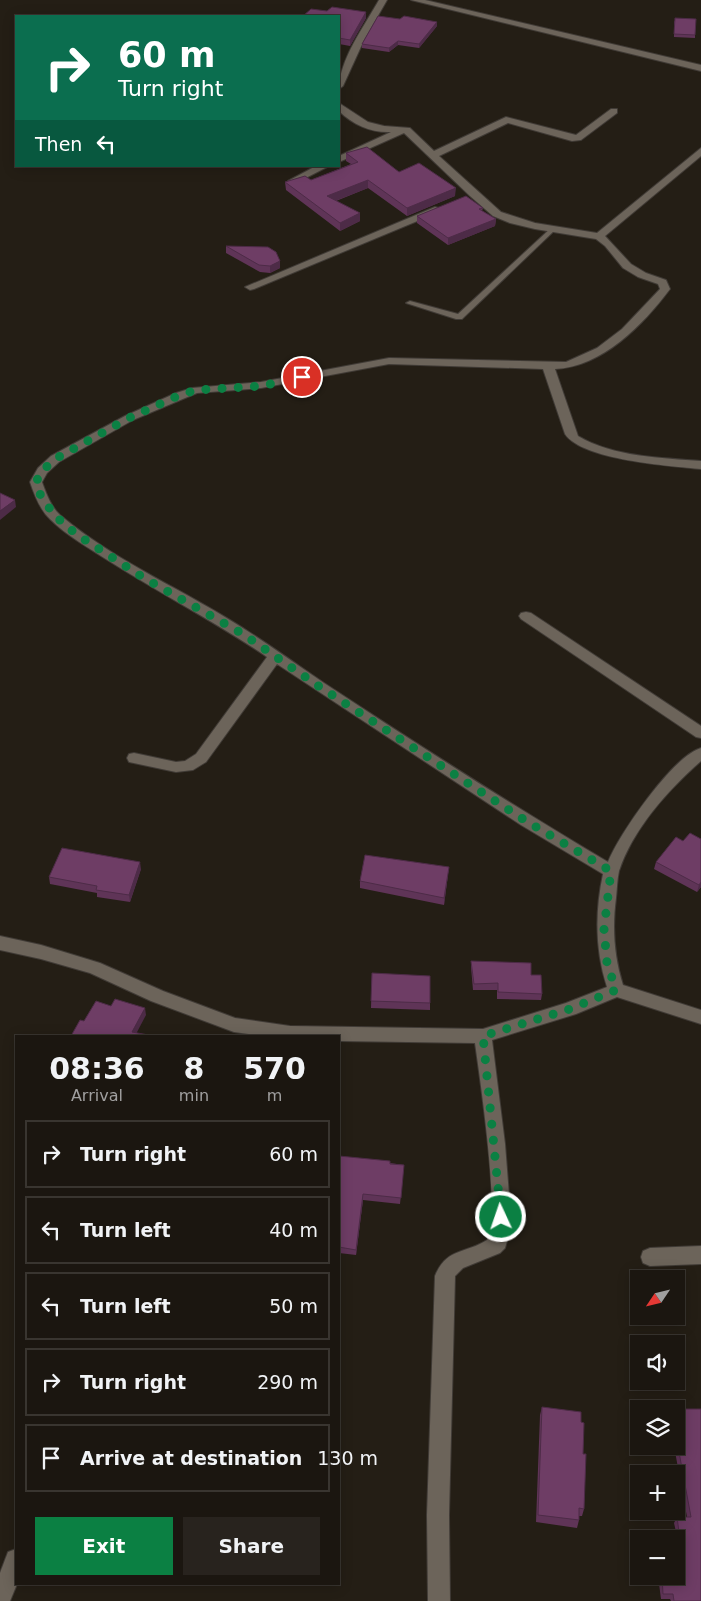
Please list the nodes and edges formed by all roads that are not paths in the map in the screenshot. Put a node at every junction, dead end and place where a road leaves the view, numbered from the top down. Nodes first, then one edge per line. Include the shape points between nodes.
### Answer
1 (383, 0) edge
2 (415, 0) edge
3 (701, 68) edge
4 (340, 84) edge
5 (340, 107) edge
6 (614, 111) dead end
7 (407, 130) junction
8 (701, 151) edge
9 (434, 155) junction
10 (340, 159) edge
11 (322, 167) edge
12 (293, 181) edge
13 (446, 205) edge
14 (553, 229) junction
15 (599, 236) junction
16 (250, 287) dead end
17 (410, 303) dead end
18 (548, 366) junction
19 (701, 465) edge
20 (526, 616) dead end
21 (275, 656) junction
22 (701, 733) edge
23 (701, 753) edge
24 (134, 758) dead end
25 (611, 871) junction
26 (0, 943) edge
27 (616, 990) junction
28 (701, 1017) edge
29 (232, 1031) edge
30 (483, 1036) junction
31 (701, 1255) edge
32 (650, 1257) dead end
33 (15, 1562) edge
34 (0, 1599) edge
35 (439, 1601) edge

1 - 4 street
2 - 3 street
5 - 7 street via 347,115 372,127
6 - 9 street via 578,138 506,120
7 - 9 street
7 - 10 street
8 - 15 street
9 - 14 street via 469,196 504,218
11 - 12 street
13 - 16 street
14 - 15 street
14 - 17 lane via 459,317
15 - 18 street via 626,266 662,282 665,289 638,320 601,350 568,365
18 - 19 street via 573,437 583,445
18 - 21 street via 389,361 261,386 196,390 129,418 55,459 42,471 36,482 40,494 54,515 76,534
20 - 22 street
21 - 24 street via 201,758 188,766 176,767
21 - 25 street via 526,821
23 - 25 street via 680,770 659,794 626,840
25 - 27 street via 604,929 607,963
26 - 29 street via 94,968
27 - 28 street
27 - 30 street via 570,1009
29 - 30 street
30 - 35 street via 502,1233 499,1241 451,1266 445,1276 438,1515
31 - 32 street
33 - 34 street

